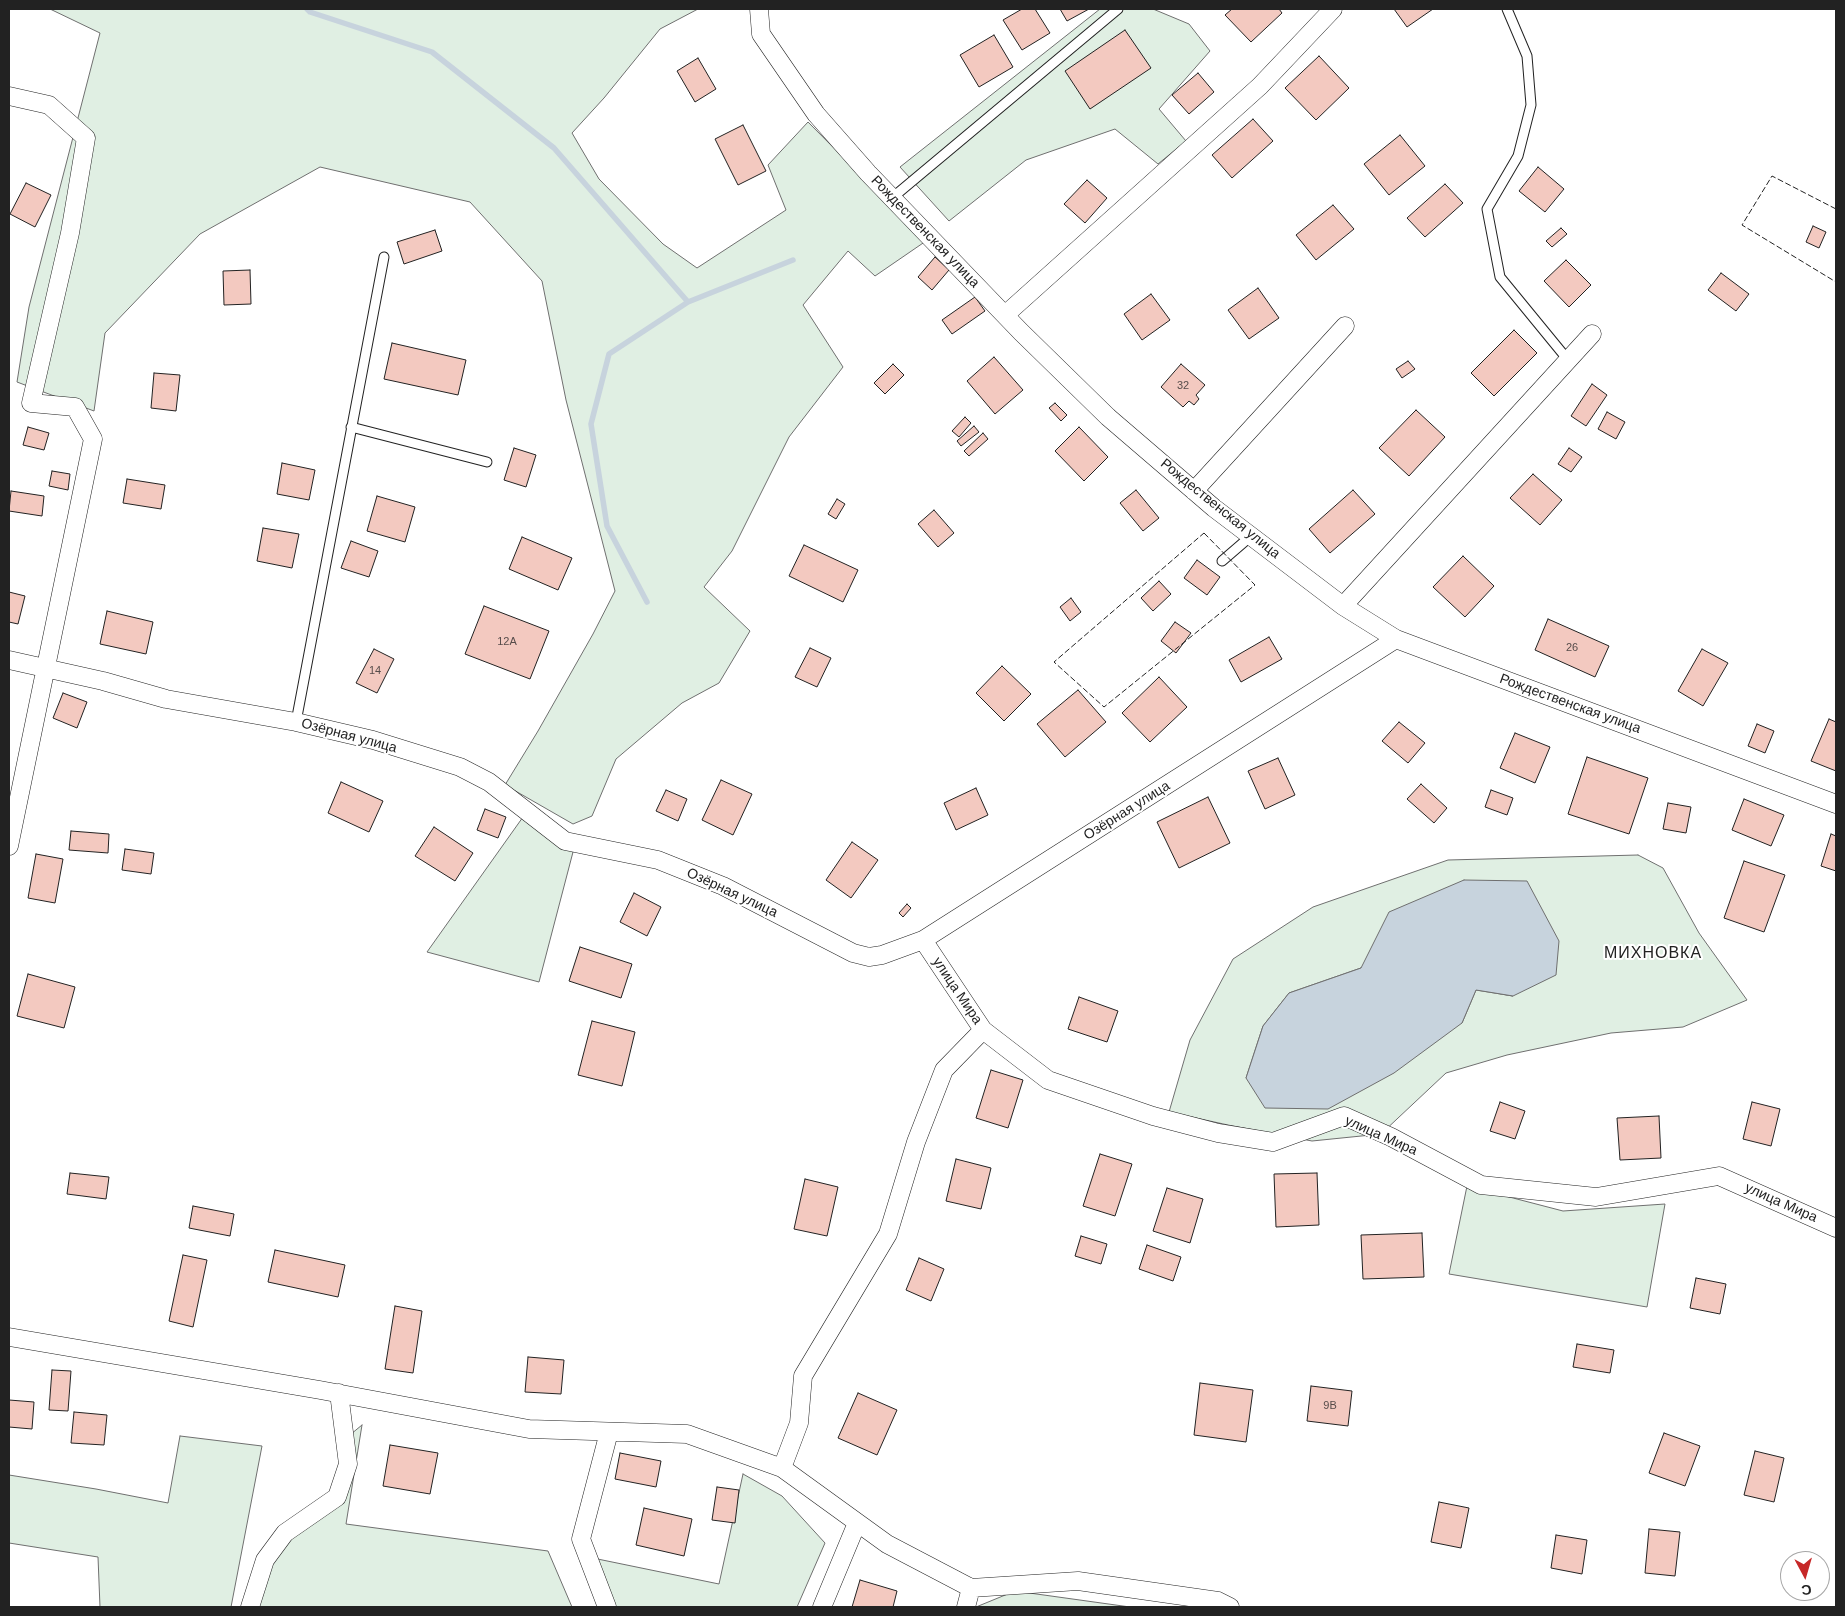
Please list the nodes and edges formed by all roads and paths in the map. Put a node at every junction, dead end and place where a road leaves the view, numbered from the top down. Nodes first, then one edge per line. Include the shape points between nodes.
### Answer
1 (759, 9) edge
2 (1118, 9) edge
3 (1333, 9) edge
4 (1507, 9) edge
5 (9, 96) edge
6 (892, 198) junction
7 (384, 257) dead end
8 (1005, 315) junction
9 (1345, 326) dead end
10 (1592, 334) dead end
11 (1568, 360) junction
12 (351, 427) junction
13 (487, 462) dead end
14 (1194, 491) junction
15 (1251, 536) junction
16 (1222, 561) dead end
17 (1344, 606) junction
18 (1396, 639) junction
19 (9, 660) edge
20 (47, 668) junction
21 (296, 722) junction
22 (1836, 804) edge
23 (9, 846) edge
24 (923, 940) junction
25 (983, 1030) junction
26 (1836, 1228) edge
27 (9, 1337) edge
28 (339, 1393) junction
29 (609, 1432) junction
30 (782, 1468) junction
31 (857, 1523) junction
32 (971, 1588) junction
33 (250, 1607) edge
34 (607, 1607) edge
35 (822, 1607) edge
36 (966, 1607) edge
37 (1230, 1607) edge

1 - 6 street, Рождественская улица via 761,34 816,114
2 - 6 lane
3 - 8 street via 1260,86
4 - 11 lane via 1527,56 1531,105 1518,156 1487,209 1500,277
5 - 20 street via 48,105 86,138 70,233 31,403 75,407 93,439
6 - 8 street, Рождественская улица
7 - 12 lane
8 - 14 street, Рождественская улица via 1108,417
9 - 14 street
10 - 11 street
11 - 17 street
12 - 13 lane
12 - 21 lane
14 - 15 street, Рождественская улица
15 - 16 lane
15 - 17 street, Рождественская улица
17 - 18 street, Рождественская улица
18 - 22 street, Рождественская улица
18 - 24 street, Озёрная улица
19 - 20 street, Озёрная улица
20 - 21 street, Озёрная улица via 166,698
20 - 23 street
21 - 24 street, Озёрная улица via 373,740 460,767 489,782 565,840 658,860 723,886 853,953 869,957 882,955
24 - 25 street, улица Мира
25 - 26 street, улица Мира via 1048,1080 1153,1116 1218,1133 1273,1142 1344,1116 1481,1185 1596,1197 1719,1176
25 - 30 street via 944,1070 916,1142 888,1234 803,1376 799,1423
27 - 28 street
28 - 29 street via 529,1430
28 - 33 street via 348,1464 338,1497 286,1533 265,1560
29 - 30 street via 687,1434
29 - 34 street via 580,1539
30 - 31 street
31 - 32 street via 887,1544
31 - 35 street
32 - 36 street
32 - 37 street via 1078,1580 1218,1600

